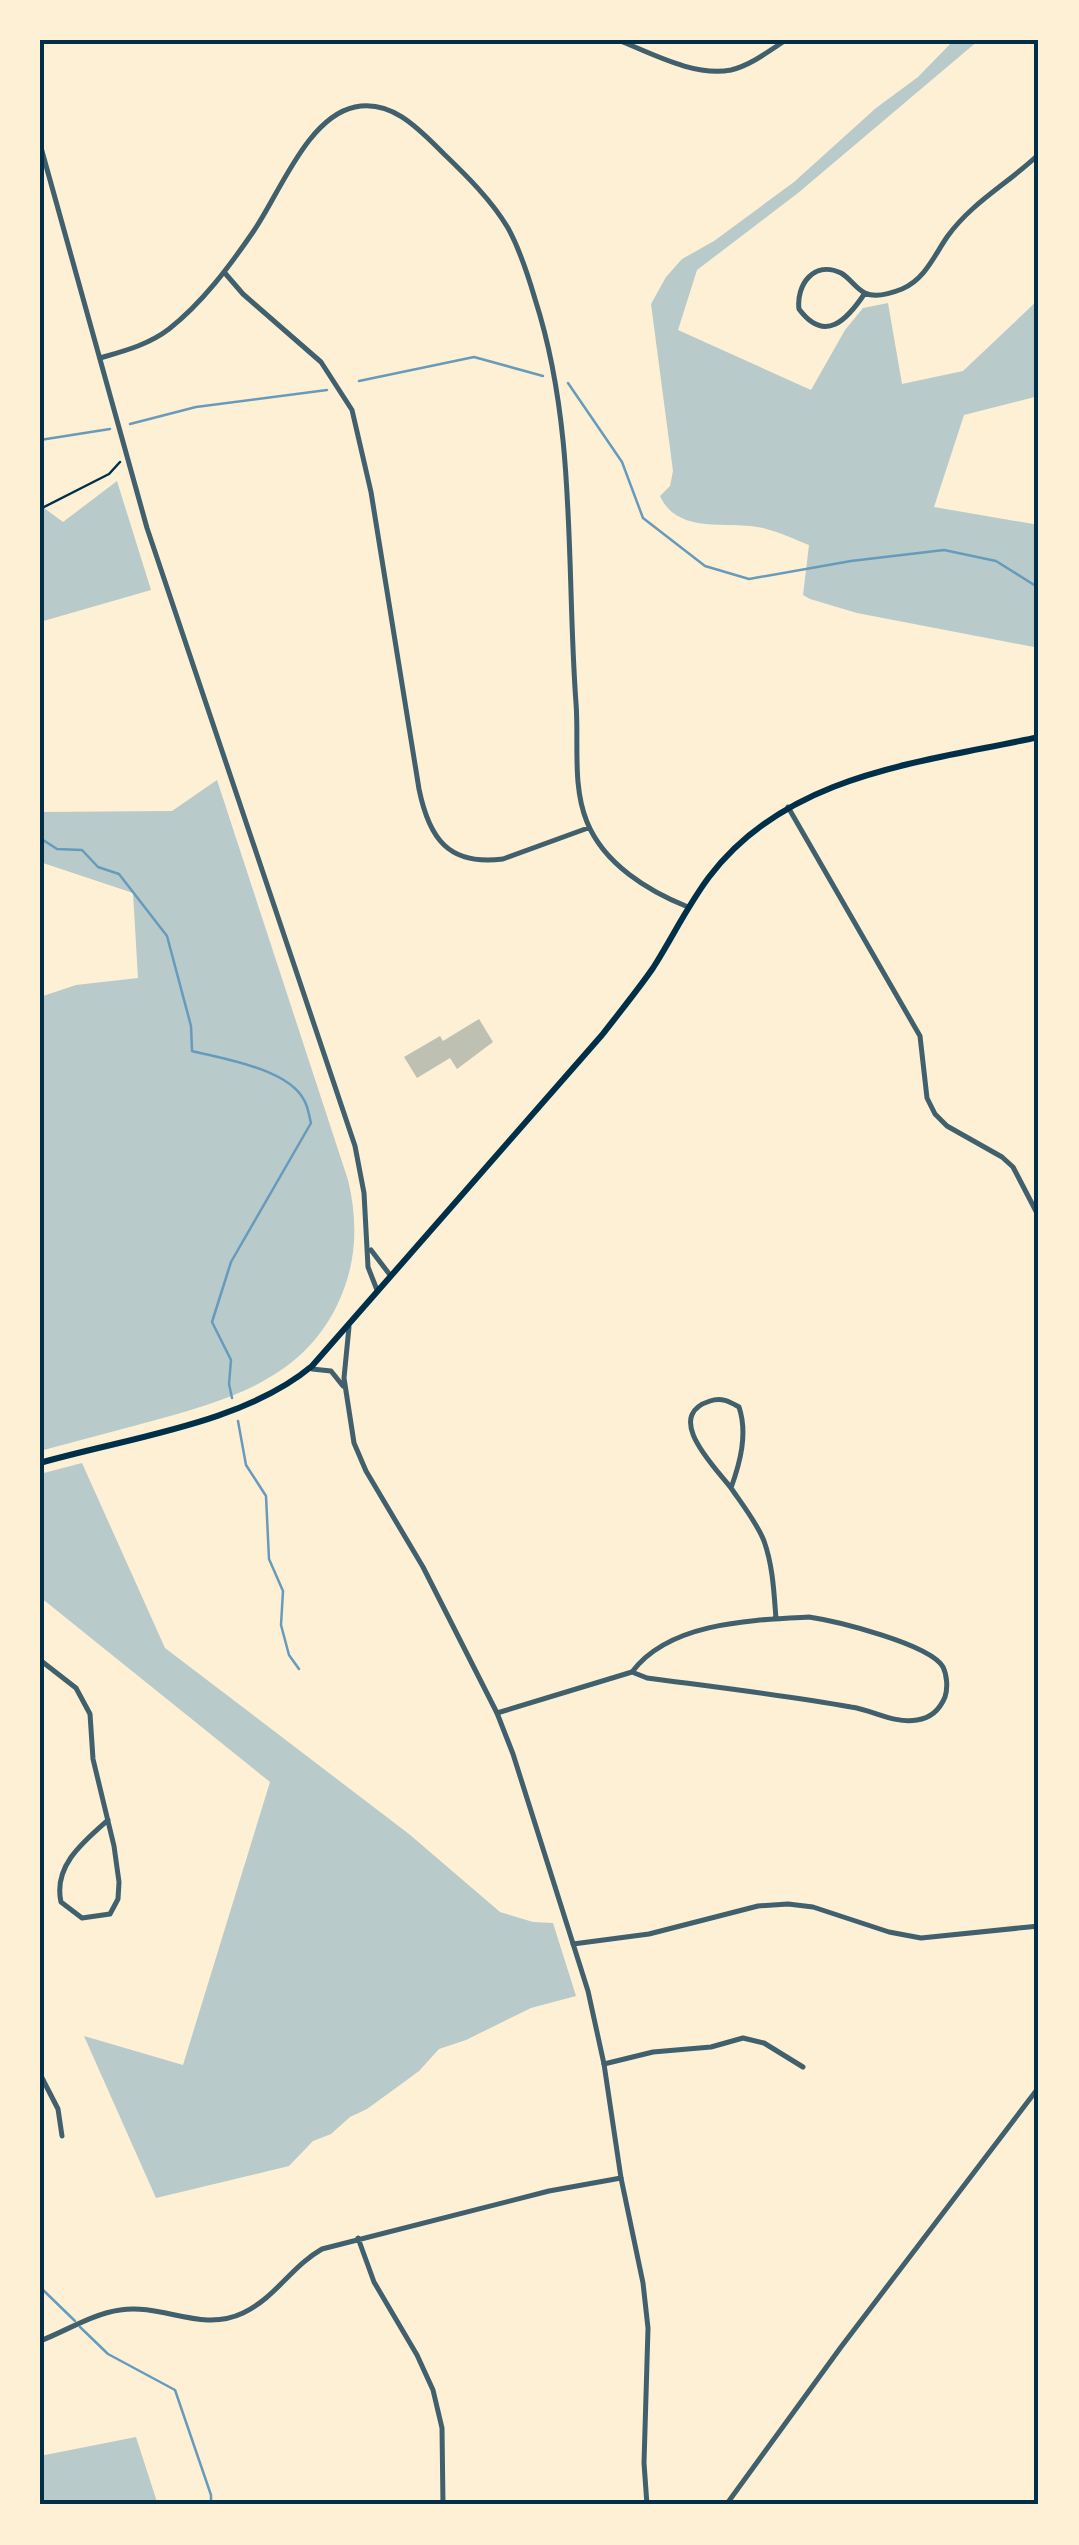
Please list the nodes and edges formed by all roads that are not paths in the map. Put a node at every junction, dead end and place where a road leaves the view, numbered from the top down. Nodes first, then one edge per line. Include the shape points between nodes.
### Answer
1 (618, 40) edge
2 (786, 40) edge
3 (40, 144) edge
4 (1039, 154) edge
5 (224, 272) junction
6 (865, 293) junction
7 (100, 358) junction
8 (1039, 737) edge
9 (788, 807) junction
10 (589, 828) junction
11 (688, 908) junction
12 (1039, 1217) edge
13 (368, 1242) junction
14 (390, 1275) junction
15 (377, 1290) junction
16 (349, 1327) junction
17 (305, 1372) junction
18 (346, 1393) junction
19 (40, 1462) edge
20 (731, 1488) junction
21 (776, 1619) junction
22 (40, 1660) edge
23 (632, 1672) junction
24 (496, 1713) junction
25 (108, 1820) junction
26 (1039, 1926) edge
27 (572, 1944) junction
28 (604, 2064) junction
29 (803, 2067) dead end
30 (40, 2074) edge
31 (1039, 2087) edge
32 (62, 2136) dead end
33 (621, 2178) junction
34 (358, 2238) junction
35 (40, 2341) edge
36 (443, 2505) edge
37 (647, 2505) edge
38 (726, 2505) edge

1 - 2 street via 689,66 722,70 751,62
3 - 7 street
4 - 6 street via 963,216 916,281 888,294
5 - 7 street via 169,328
5 - 10 street via 321,362 352,410 421,799 434,835 461,856 490,861
5 - 10 street via 316,131 352,108 378,106 410,122 507,226 538,306 557,386 579,796
6 - 6 street via 850,315 828,327 798,308 802,284 818,271 842,274
7 - 13 street via 126,456 348,1122
8 - 9 main road via 842,783
9 - 11 main road via 734,849
9 - 12 street via 920,1036 935,1114 1013,1166
10 - 11 street via 623,870
11 - 14 main road via 602,1034
13 - 14 street
13 - 15 street
14 - 15 main road
15 - 16 main road
16 - 17 main road
16 - 18 street
17 - 18 street via 331,1371
17 - 19 main road via 224,1414
18 - 24 street via 366,1471
20 - 20 street via 743,1418 740,1407 718,1399 693,1413 691,1429
20 - 21 street via 763,1539
21 - 23 street via 688,1634 643,1658
21 - 23 street via 838,1622 926,1652 942,1665 946,1694 931,1716 908,1721
22 - 25 street via 76,1688 90,1714
23 - 24 street
24 - 27 street
25 - 25 street via 76,1851 58,1881 61,1902 82,1918 110,1914 118,1899
26 - 27 street via 922,1938 788,1904
27 - 28 street
28 - 29 street via 743,2038 764,2042
28 - 33 street
30 - 32 street via 58,2109
31 - 38 street
33 - 34 street
33 - 37 street via 648,2328
34 - 35 street via 310,2256 243,2313 205,2321 119,2310
34 - 36 street via 382,2299 433,2390 442,2428

